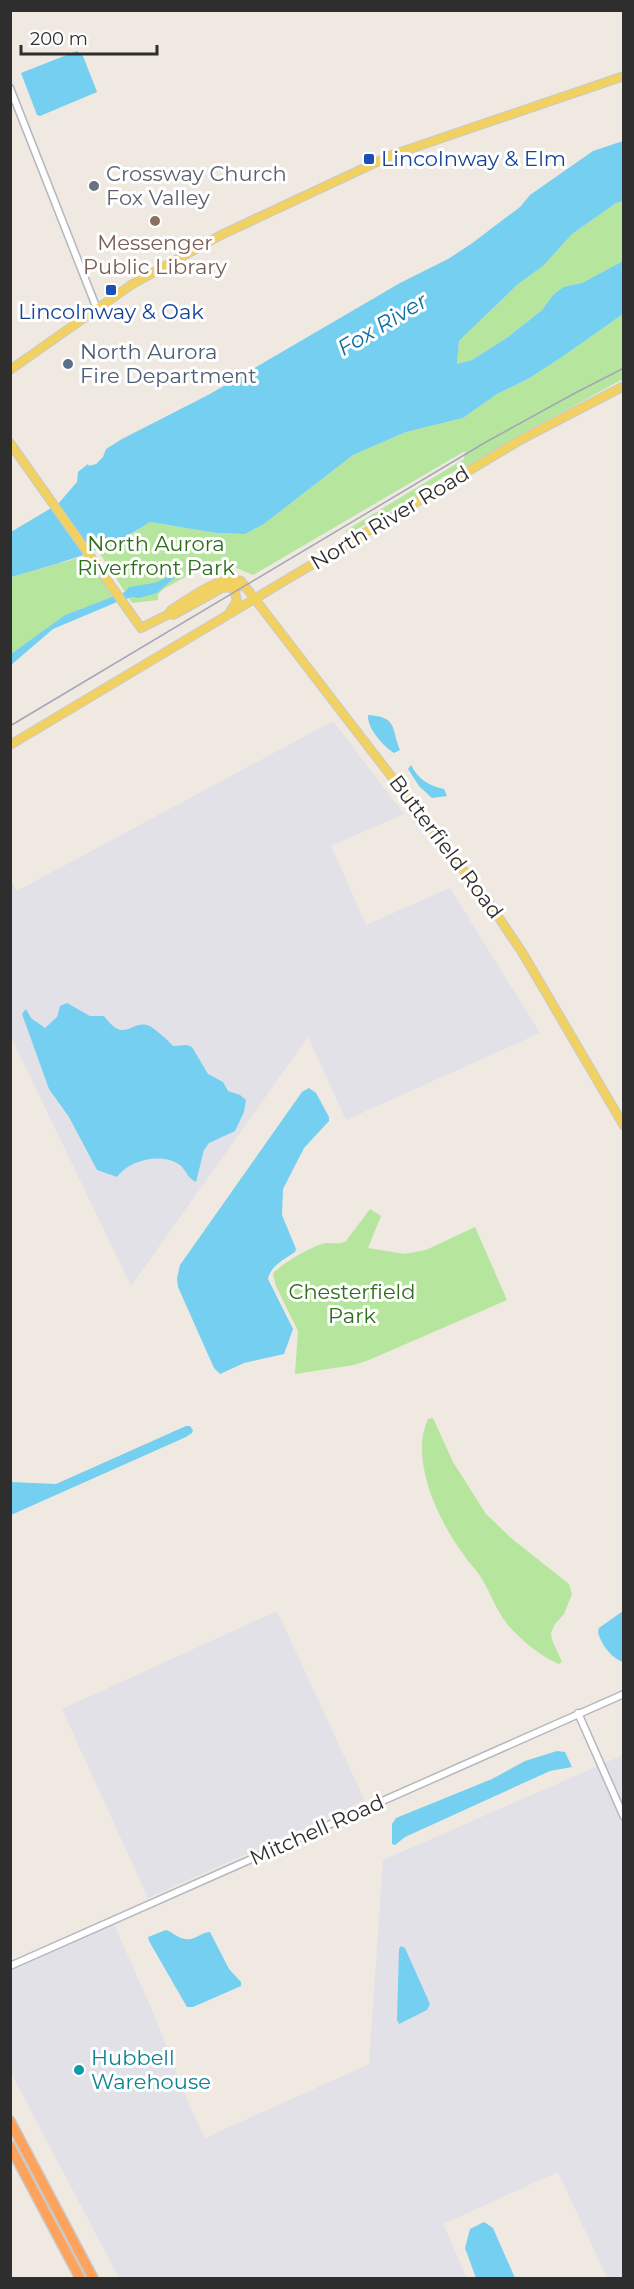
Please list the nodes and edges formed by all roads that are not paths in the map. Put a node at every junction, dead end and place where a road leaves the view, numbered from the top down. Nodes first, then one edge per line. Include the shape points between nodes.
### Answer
1 (624, 76) edge
2 (10, 88) edge
3 (97, 309) junction
4 (10, 370) edge
5 (624, 386) edge
6 (10, 443) edge
7 (243, 586) junction
8 (231, 587) junction
9 (255, 599) junction
10 (230, 612) junction
11 (169, 614) junction
12 (10, 745) edge
13 (624, 1126) edge
14 (624, 1694) edge
15 (579, 1713) junction
16 (624, 1817) edge
17 (10, 1966) edge
18 (10, 2121) edge
19 (10, 2146) edge
20 (80, 2278) edge
21 (93, 2278) edge

1 - 3 main road via 382,159 182,255
2 - 3 street
3 - 4 main road
5 - 9 main road, North River Road via 522,439
6 - 11 main road via 141,628
7 - 8 main road
7 - 9 main road, Butterfield Road
7 - 11 main road via 236,579 221,581
8 - 10 main road via 237,601
8 - 11 main road
9 - 10 main road, North River Road
9 - 13 main road, Butterfield Road via 491,906 528,961
10 - 12 main road, North River Road
14 - 15 street, Mitchell Road
15 - 16 street
15 - 17 street, Mitchell Road
18 - 21 highway
19 - 20 highway

